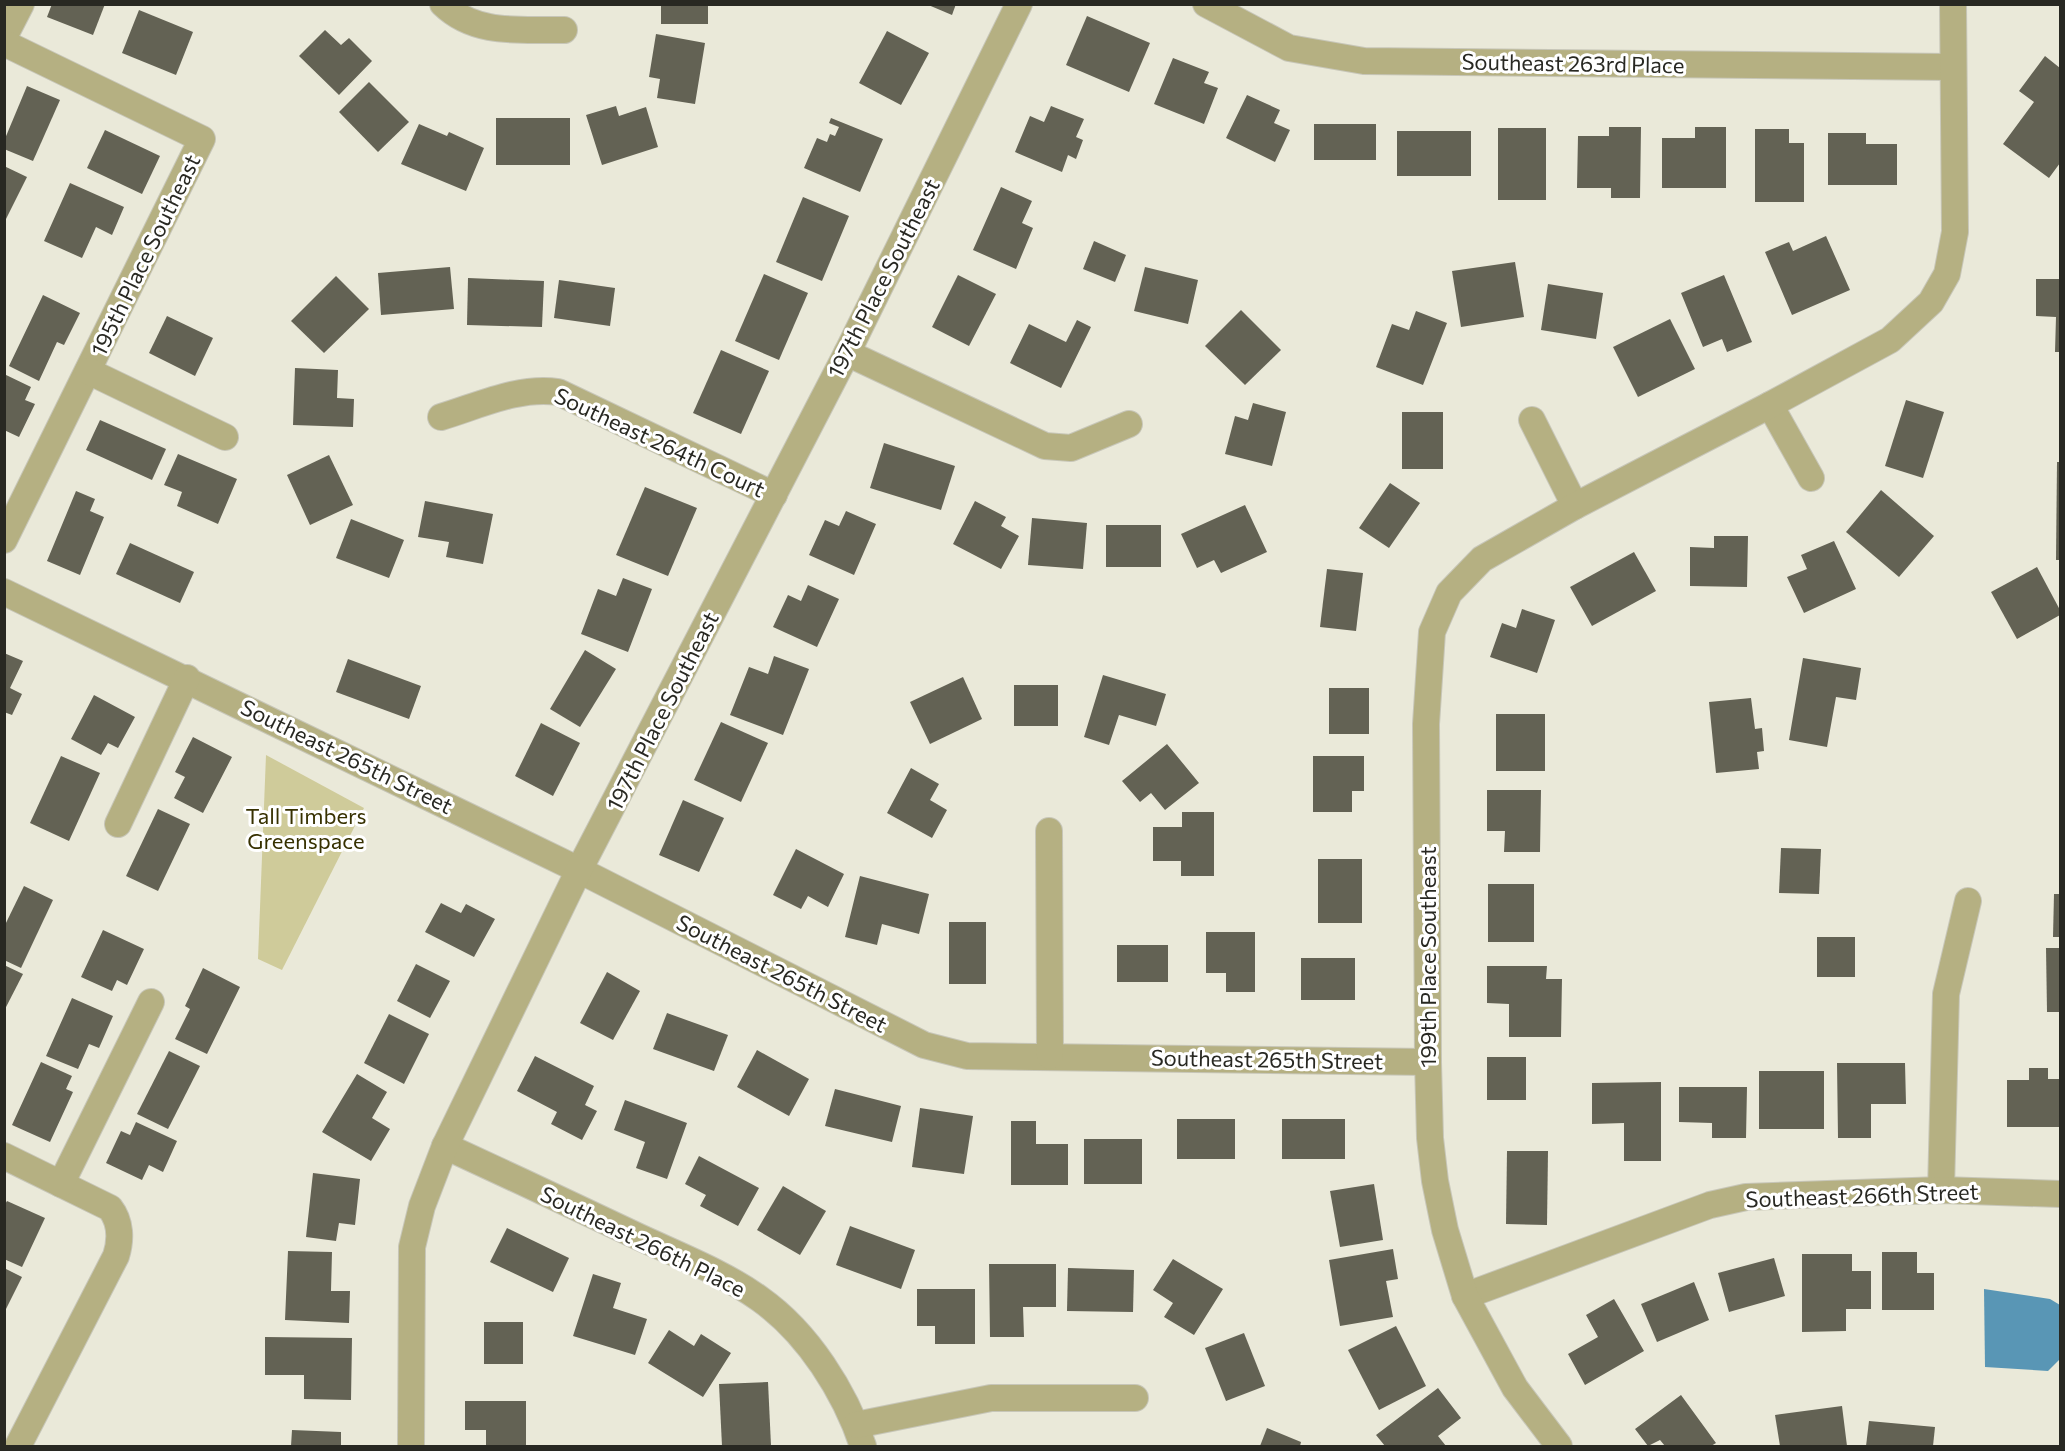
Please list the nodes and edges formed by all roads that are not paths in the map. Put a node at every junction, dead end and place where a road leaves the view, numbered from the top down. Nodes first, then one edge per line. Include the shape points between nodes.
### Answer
1 (21, 4) edge
2 (443, 4) edge
3 (1020, 4) edge
4 (1206, 4) edge
5 (1953, 4) edge
6 (564, 30) dead end
7 (4, 37) edge
8 (4, 43) edge
9 (1953, 68) junction
10 (847, 353) junction
11 (88, 371) junction
12 (1770, 405) junction
13 (441, 417) dead end
14 (1533, 420) dead end
15 (1129, 424) dead end
16 (225, 438) dead end
17 (1811, 478) dead end
18 (774, 495) junction
19 (1575, 506) junction
20 (4, 540) edge
21 (4, 592) edge
22 (186, 678) junction
23 (118, 824) dead end
24 (1049, 831) dead end
25 (579, 870) junction
26 (1968, 901) dead end
27 (151, 1002) dead end
28 (1050, 1056) junction
29 (1428, 1062) junction
30 (445, 1146) junction
31 (4, 1156) edge
32 (61, 1184) junction
33 (1941, 1190) junction
34 (2061, 1194) edge
35 (1465, 1296) junction
36 (1135, 1398) dead end
37 (860, 1436) edge
38 (18, 1446) edge
39 (411, 1446) edge
40 (1559, 1446) edge

1 - 7 street
2 - 6 street via 467,23 488,28
3 - 10 street, 197th Place Southeast
4 - 9 street, Southeast 263rd Place via 1289,48 1364,61
5 - 9 street, 199th Place Southeast
8 - 11 street, 195th Place Southeast via 202,139
9 - 12 street, 199th Place Southeast via 1953,251 1947,274 1931,302 1890,340
10 - 15 street via 1045,446 1071,448
10 - 18 street, 197th Place Southeast
11 - 16 street, 195th Place Southeast
11 - 20 street, 195th Place Southeast
12 - 17 street
12 - 19 street, 199th Place Southeast
13 - 18 street, Southeast 264th Court via 539,389 558,392
14 - 19 street
18 - 25 street, 197th Place Southeast
19 - 29 street, 199th Place Southeast via 1482,559 1449,593 1432,632 1426,724
21 - 22 street, Southeast 265th Street
22 - 23 street
22 - 25 street, Southeast 265th Street
24 - 28 street
25 - 28 street, Southeast 265th Street via 924,1045 967,1056
25 - 30 street, 197th Place Southeast
26 - 33 street via 1946,994
27 - 32 street
28 - 29 street, Southeast 265th Street
29 - 35 street, 199th Place Southeast via 1435,1181
30 - 37 street, Southeast 266th Place via 707,1268 760,1299 813,1352
30 - 39 street, 197th Place Southeast via 422,1206 412,1247
31 - 32 street
32 - 38 street via 110,1208 116,1214 120,1243
33 - 34 street, Southeast 266th Street
33 - 35 street, Southeast 266th Street via 1746,1197 1710,1205
35 - 40 street, 199th Place Southeast via 1515,1388
36 - 37 street via 991,1398

